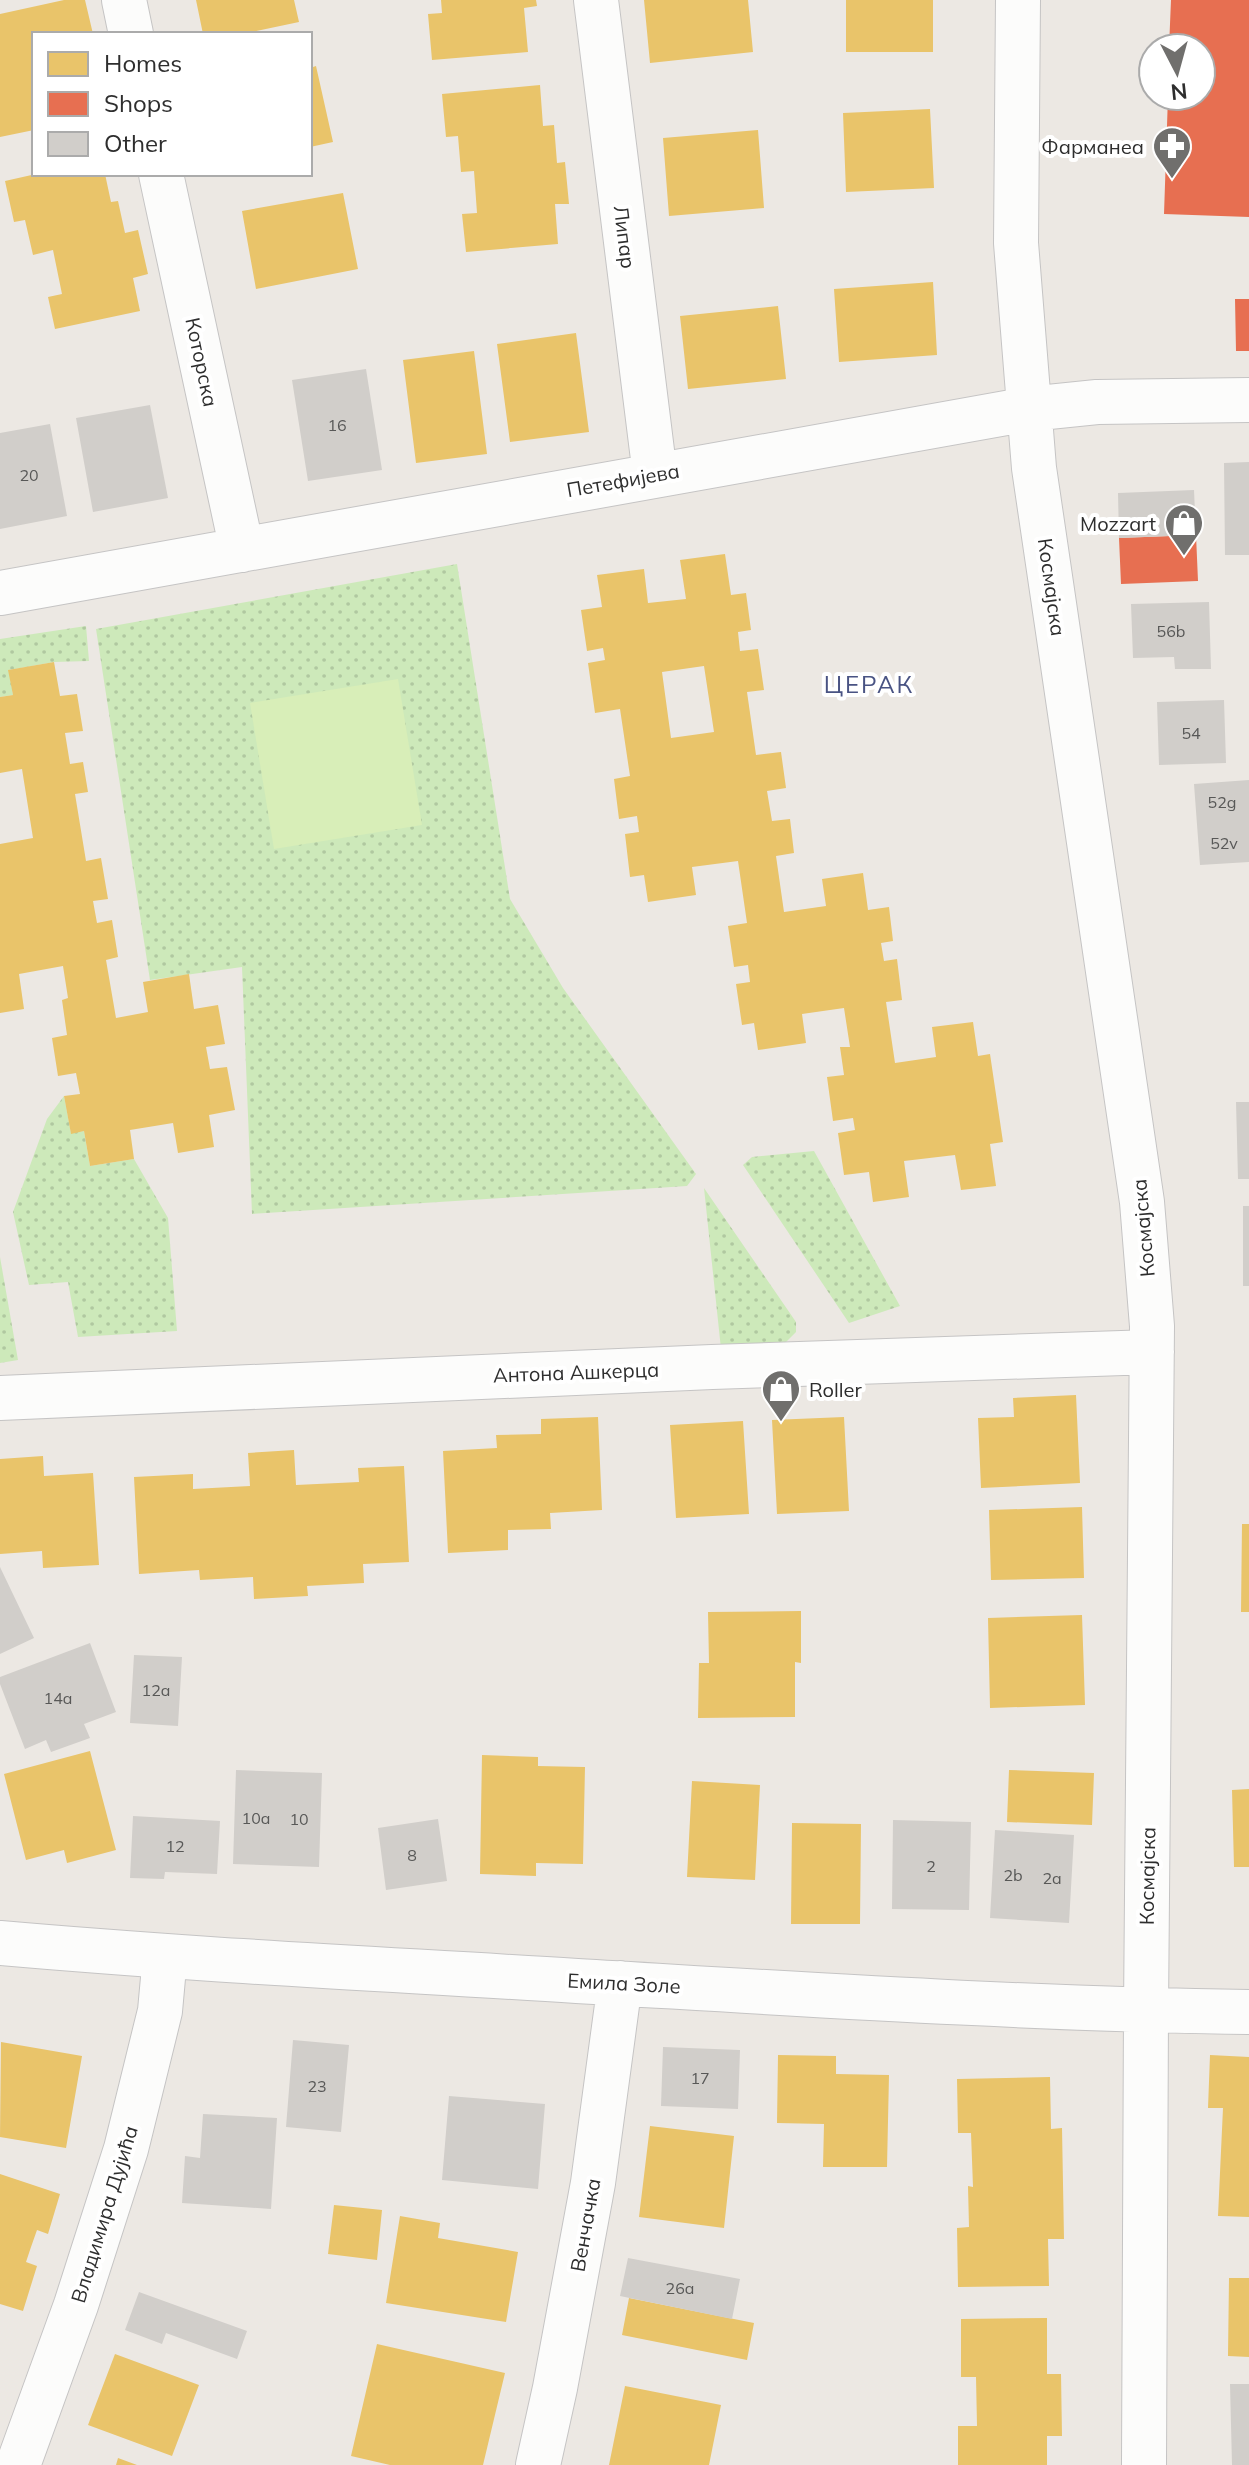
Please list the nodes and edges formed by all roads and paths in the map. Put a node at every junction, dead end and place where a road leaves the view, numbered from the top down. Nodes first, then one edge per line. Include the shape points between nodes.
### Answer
1 (124, 0) edge
2 (596, 0) edge
3 (1018, 0) edge
4 (131, 32) edge
5 (161, 176) edge
6 (1249, 400) edge
7 (1029, 409) junction
8 (655, 475) junction
9 (242, 550) junction
10 (0, 593) edge
11 (1152, 1352) junction
12 (0, 1398) edge
13 (0, 1943) edge
14 (165, 1956) junction
15 (620, 1983) junction
16 (1146, 2010) junction
17 (1249, 2012) edge
18 (18, 2465) edge
19 (538, 2465) edge
20 (1144, 2465) edge

1 - 4 street
2 - 8 street, Липар
3 - 7 street, Космајска via 1016,243
5 - 9 street, Которска
6 - 7 street, Петефијева via 1097,402
7 - 8 street, Петефијева
7 - 11 street, Космајска via 1142,1202
8 - 9 street, Петефијева
9 - 10 street, Петефијева
11 - 12 street, Антона Ашкерца
11 - 16 street, Космајска
13 - 14 street, Емила Золе
14 - 15 street, Емила Золе
14 - 18 street, Владимира Дујића via 160,2011 126,2149
15 - 16 street, Емила Золе
15 - 19 street, Венчачка via 593,2183
16 - 17 street, Емила Золе
16 - 20 street, Космајска

